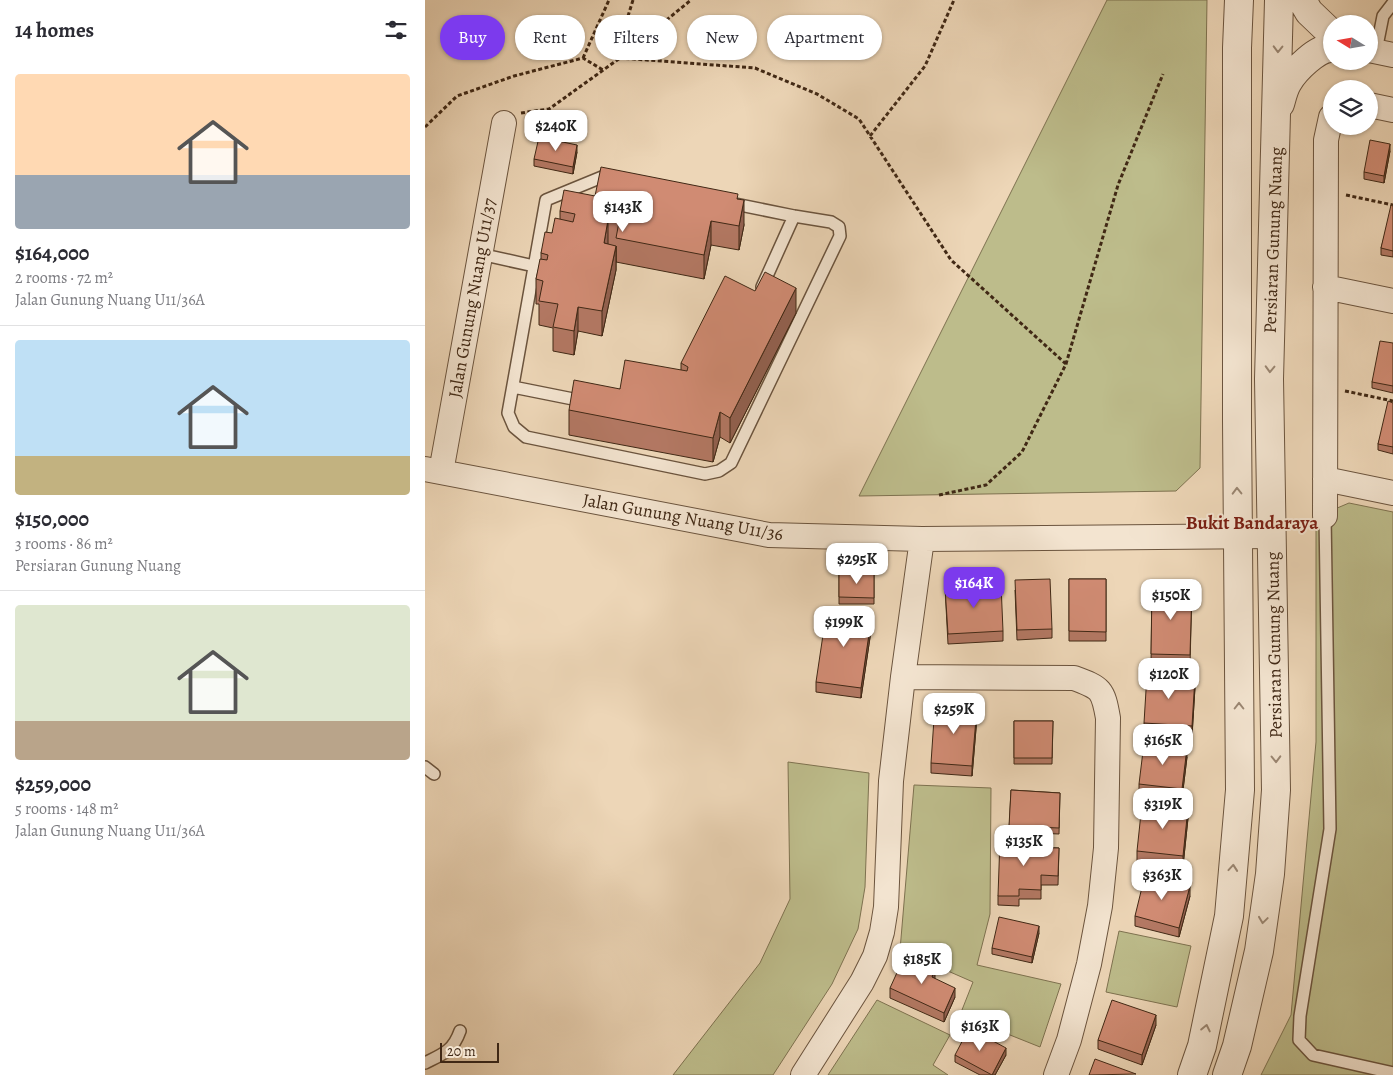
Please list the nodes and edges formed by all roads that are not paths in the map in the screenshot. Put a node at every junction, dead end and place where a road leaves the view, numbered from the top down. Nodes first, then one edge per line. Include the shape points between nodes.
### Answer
1 (1239, 0) edge
2 (1279, 0) edge
3 (1302, 0) edge
4 (1393, 3) edge
5 (1323, 25) edge
6 (1323, 50) edge
7 (1379, 52) edge
8 (1378, 107) edge
9 (1393, 110) edge
10 (1277, 113) junction
11 (503, 124) road end
12 (1326, 135) edge
13 (794, 216) junction
14 (480, 254) junction
15 (534, 266) junction
16 (1325, 287) junction
17 (761, 289) edge
18 (1393, 301) edge
19 (513, 387) junction
20 (583, 401) edge
21 (433, 470) edge
22 (1325, 479) junction
23 (1393, 493) edge
24 (1325, 516) joint
25 (1238, 536) junction
26 (1273, 536) junction
27 (922, 539) junction
28 (903, 677) junction
29 (460, 1031) dead end
30 (425, 1063) edge
31 (1393, 1073) edge
32 (803, 1075) edge
33 (1056, 1075) edge
34 (1192, 1075) edge
35 (1227, 1075) edge

25 -> 1 street, Persiaran Gunung Nuang
2 -> 10 street, Persiaran Gunung Nuang
3 - 5 street
4 - 7 lane via 1383,16
6 - 10 street via 1304,63 1287,82
8 - 9 street
10 -> 26 street, Persiaran Gunung Nuang via 1269,379
11 - 14 street, Jalan Gunung Nuang U11/37
12 - 16 street
13 - 15 lane via 602,177 546,200
13 - 17 lane
13 - 19 lane via 831,222 839,227 840,236 731,464 705,474 526,437 514,427 508,414
14 - 15 lane
14 - 21 street, Jalan Gunung Nuang U11/37
15 - 19 lane
16 - 18 street
16 - 22 street
19 - 20 lane
21 - 27 street, Jalan Gunung Nuang U11/36 via 769,535
22 - 23 street
22 - 24 street
24 - 31 lane via 1330,830 1300,1016 1299,1040 1313,1055
25 - 26 street, Jalan Gunung Nuang U11/36
25 - 27 street, Jalan Gunung Nuang U11/36
34 -> 25 street, Persiaran Gunung Nuang via 1202,1046 1229,916 1240,790
26 -> 35 street, Persiaran Gunung Nuang via 1276,790 1270,874 1259,951
27 - 28 street
28 - 32 street via 891,781 886,907 882,932 862,982
28 - 33 street via 1074,678 1094,685 1105,698 1108,718 1106,838 1101,906 1069,1040
29 - 30 lane via 451,1049

